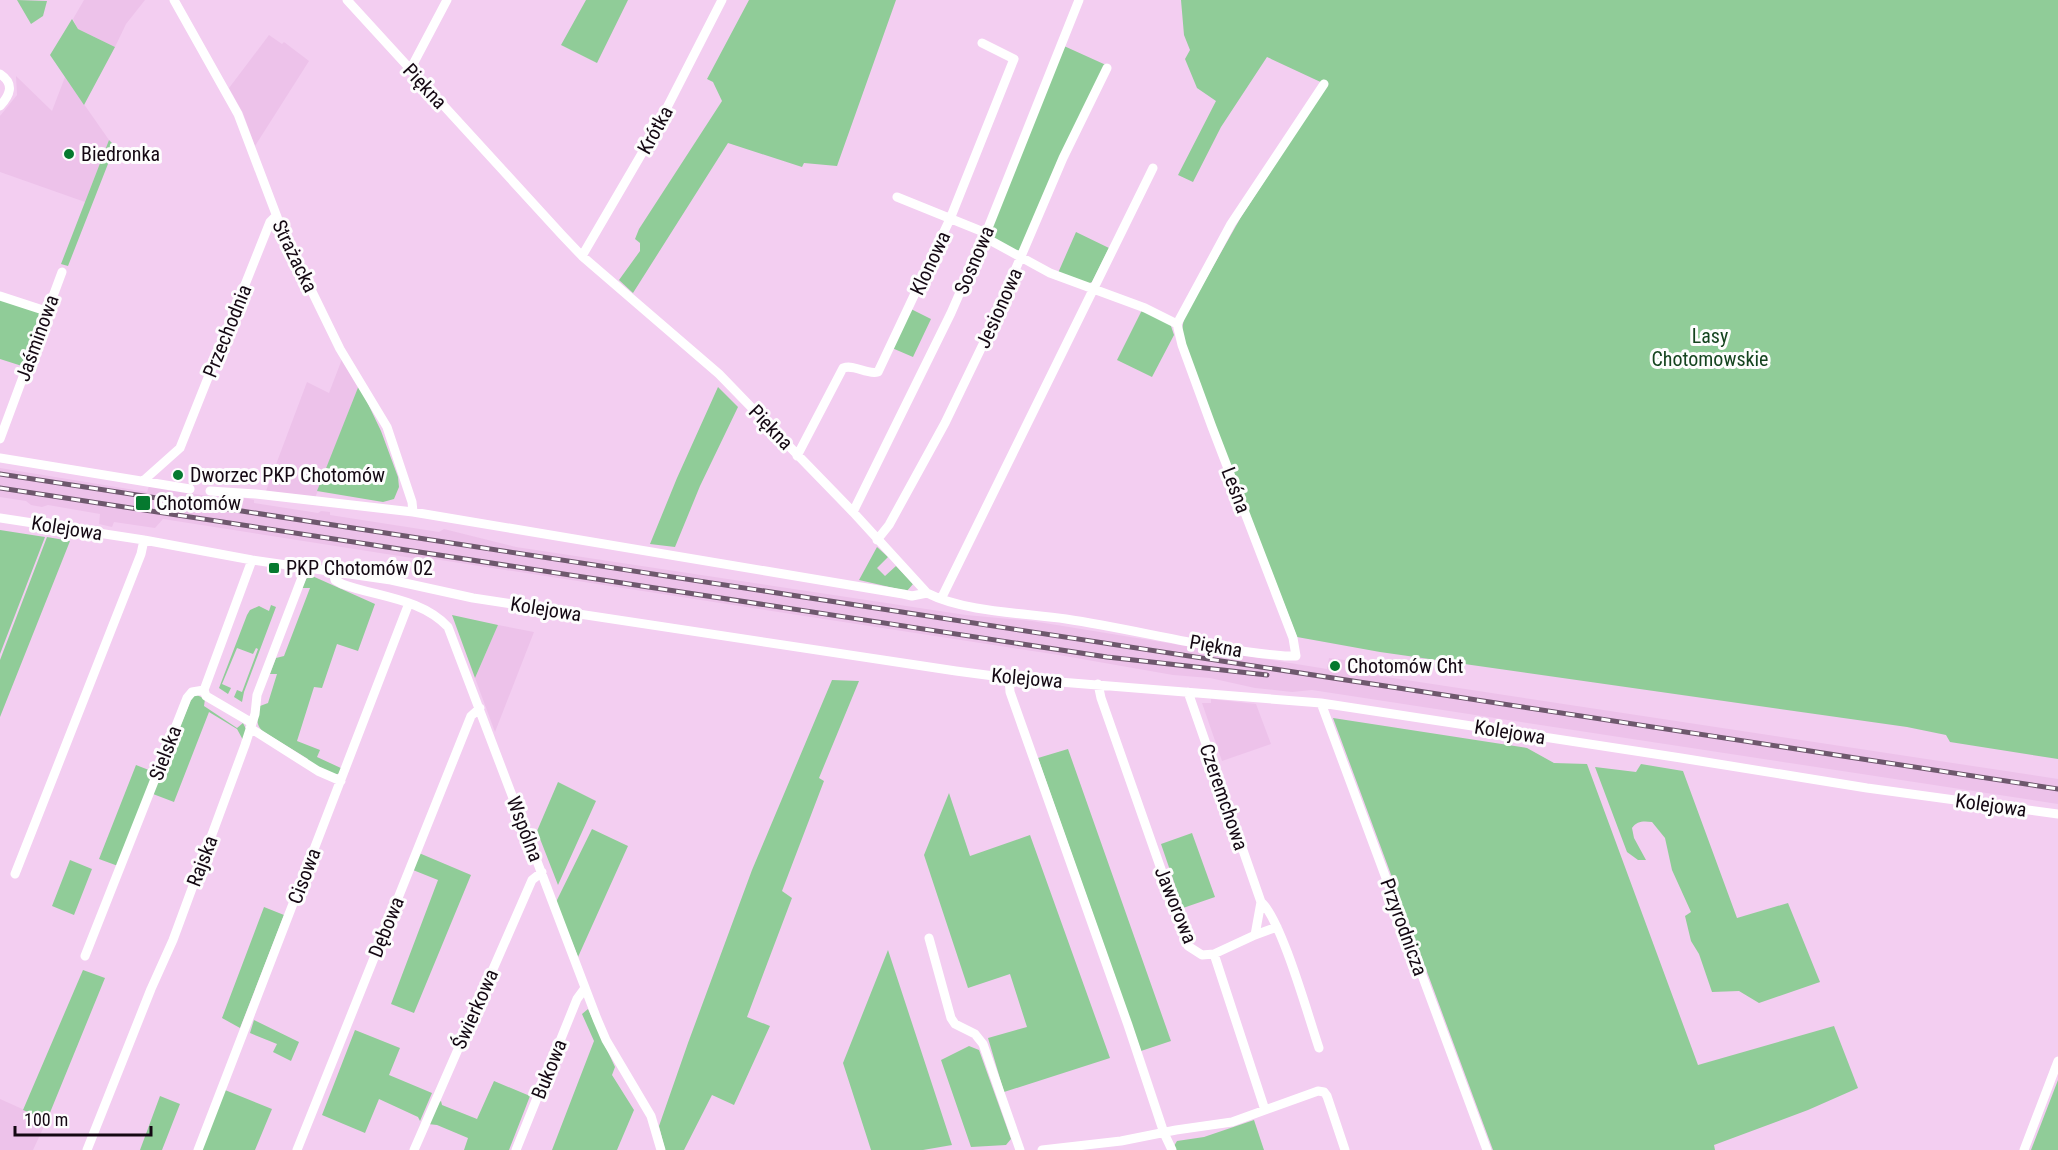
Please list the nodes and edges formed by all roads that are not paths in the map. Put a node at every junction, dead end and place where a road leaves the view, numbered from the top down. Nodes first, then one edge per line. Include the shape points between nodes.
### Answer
1 (174, 0) edge
2 (346, 0) edge
3 (447, 0) edge
4 (722, 0) edge
5 (1079, 0) edge
6 (982, 43) dead end
7 (1107, 68) dead end
8 (410, 70) junction
9 (0, 74) edge
10 (1324, 84) dead end
11 (0, 106) edge
12 (1154, 168) dead end
13 (897, 197) dead end
14 (276, 216) junction
15 (950, 219) junction
16 (985, 235) junction
17 (582, 256) junction
18 (1022, 257) junction
19 (62, 272) dead end
20 (1092, 290) junction
21 (0, 296) edge
22 (46, 311) junction
23 (1177, 324) junction
24 (0, 439) edge
25 (798, 456) junction
26 (0, 458) edge
27 (143, 481) junction
28 (190, 489) dead end
29 (210, 491) dead end
30 (413, 512) junction
31 (853, 512) junction
32 (0, 518) edge
33 (144, 540) junction
34 (877, 540) junction
35 (252, 560) junction
36 (306, 567) junction
37 (333, 571) junction
38 (927, 593) junction
39 (941, 599) junction
40 (409, 603) junction
41 (1296, 656) joint
42 (1010, 678) junction
43 (1098, 684) junction
44 (204, 690) junction
45 (1188, 692) junction
46 (1321, 703) junction
47 (480, 708) junction
48 (251, 726) junction
49 (341, 781) junction
50 (2058, 814) edge
51 (542, 872) junction
52 (15, 874) dead end
53 (1261, 902) junction
54 (1277, 927) junction
55 (1256, 935) junction
56 (928, 938) dead end
57 (1214, 954) junction
58 (85, 956) dead end
59 (585, 988) junction
60 (1319, 1048) dead end
61 (2058, 1061) edge
62 (1265, 1110) junction
63 (1164, 1133) junction
64 (1071, 1148) edge
65 (87, 1150) edge
66 (198, 1150) edge
67 (297, 1150) edge
68 (414, 1150) edge
69 (516, 1150) edge
70 (661, 1150) edge
71 (1020, 1150) edge
72 (1042, 1150) edge
73 (1172, 1150) edge
74 (1345, 1150) edge
75 (1486, 1150) edge
76 (2024, 1150) edge

1 - 14 street, Strażacka via 238,114
2 - 8 street, Piękna
3 - 8 street
4 - 17 street, Krótka via 655,131
5 - 16 street, Sosnowa
6 - 15 street, Klonowa via 1014,59
7 - 18 street, Jesionowa via 1063,158
8 - 17 street, Piękna
9 - 11 street via 10,91
10 - 23 street via 1232,224
12 - 20 street
13 - 15 street
14 - 27 street, Przechodnia via 270,222 180,448
14 - 30 street, Strażacka via 340,349 387,427
15 - 16 street
15 - 25 street, Klonowa via 878,372 843,368
16 - 18 street
16 - 31 street, Sosnowa
17 - 25 street, Piękna via 719,374
18 - 20 street
18 - 34 street, Jesionowa via 945,423
19 - 22 street, Jaśminowa
20 - 23 street
20 - 39 street
21 - 22 street
22 - 24 street, Jaśminowa
23 - 41 street, Leśna via 1293,638
25 - 31 street, Piękna
26 - 27 street
27 - 28 street
29 - 30 street
30 - 38 street via 912,596
31 - 34 street, Piękna
32 - 33 street, Kolejowa
33 - 35 street, Kolejowa
33 - 52 street
34 - 38 street, Piękna
35 - 36 street, Kolejowa
35 - 44 street, Sielska
36 - 37 street, Kolejowa
36 - 48 street, Rajska via 257,695
37 - 40 street, Wspólna via 335,580 342,584
37 - 42 street, Kolejowa via 483,599
38 - 39 street, Piękna
39 - 41 street, Piękna via 1267,655
40 - 47 street, Wspólna via 432,612 448,627
40 - 49 street, Cisowa
42 - 43 street, Kolejowa
42 - 63 street via 1010,692
43 - 45 street, Kolejowa
43 - 57 street, Jaworowa via 1188,946 1202,955
44 - 48 street via 206,696
44 - 58 street, Sielska via 192,692 187,698
45 - 46 street, Kolejowa
45 - 53 street, Czeremchowa
46 - 50 street, Kolejowa
46 - 75 street, Przyrodnicza
47 - 51 street, Wspólna
47 - 67 street, Dębowa via 471,716
48 - 49 street via 310,766
48 - 65 street, Rajska via 173,940
49 - 66 street, Cisowa
51 - 59 street, Wspólna
51 - 68 street, Świerkowa via 532,880
53 - 54 street, Czeremchowa
53 - 55 street, Czeremchowa
54 - 55 street
54 - 60 street, Czeremchowa
55 - 57 street
56 - 71 street via 951,1018 975,1034 982,1044
57 - 62 street, Jaworowa
59 - 69 street, Bukowa via 577,999
59 - 70 street, Wspólna via 606,1040 651,1116
61 - 76 street
62 - 63 street via 1232,1122
62 - 74 street via 1322,1091
63 - 64 street
63 - 73 street
64 - 72 street

